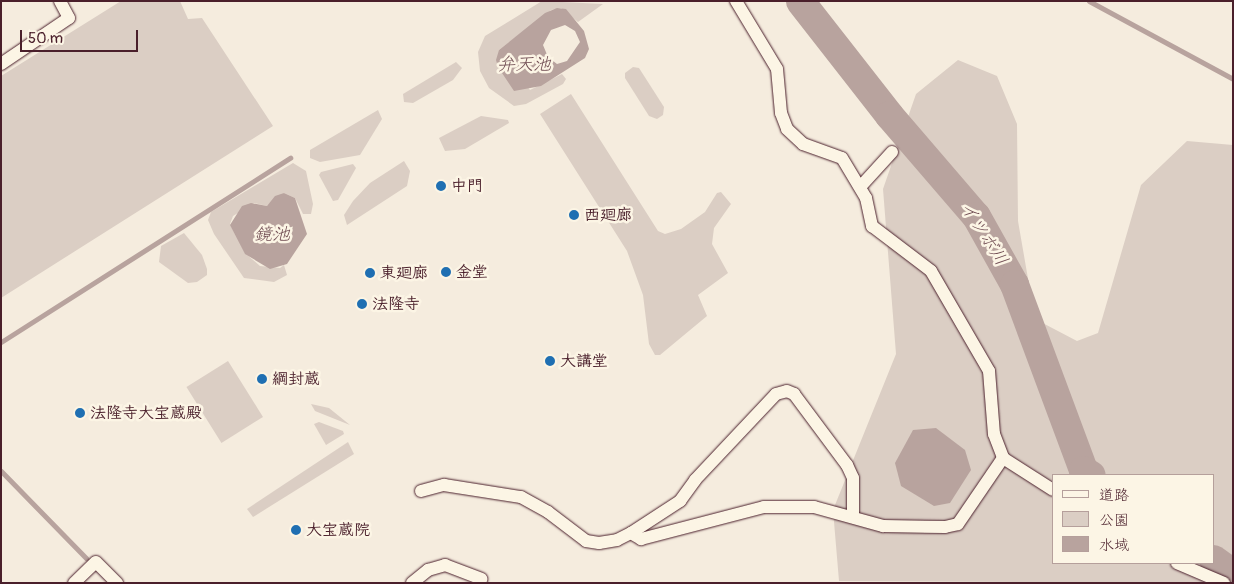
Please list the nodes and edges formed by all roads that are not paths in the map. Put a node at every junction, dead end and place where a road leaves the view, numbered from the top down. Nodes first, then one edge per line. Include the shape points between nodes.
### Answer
1 (60, 1) edge
2 (736, 1) edge
3 (1, 64) edge
4 (892, 152) dead end
5 (861, 186) junction
6 (1004, 458) junction
7 (1052, 489) edge
8 (421, 491) dead end
9 (853, 516) junction
10 (631, 533) junction
11 (1179, 564) edge
12 (481, 579) dead end
13 (74, 583) edge
14 (117, 583) edge
15 (412, 583) edge
16 (1224, 583) edge

1 - 3 street via 69,18
2 - 5 street via 777,69 781,113 787,130 803,144 842,158
4 - 5 street
5 - 6 street via 872,226 930,271 989,371 994,434
6 - 7 street
6 - 9 street via 958,524 945,527 884,526
8 - 10 street via 444,485 521,497 548,512 586,541 617,540
9 - 10 street via 814,507 764,507 641,539
9 - 10 street via 853,478 847,465 794,394 786,391 776,394 680,501
11 - 16 street
12 - 15 street via 445,564 428,570
13 - 14 street via 96,562

